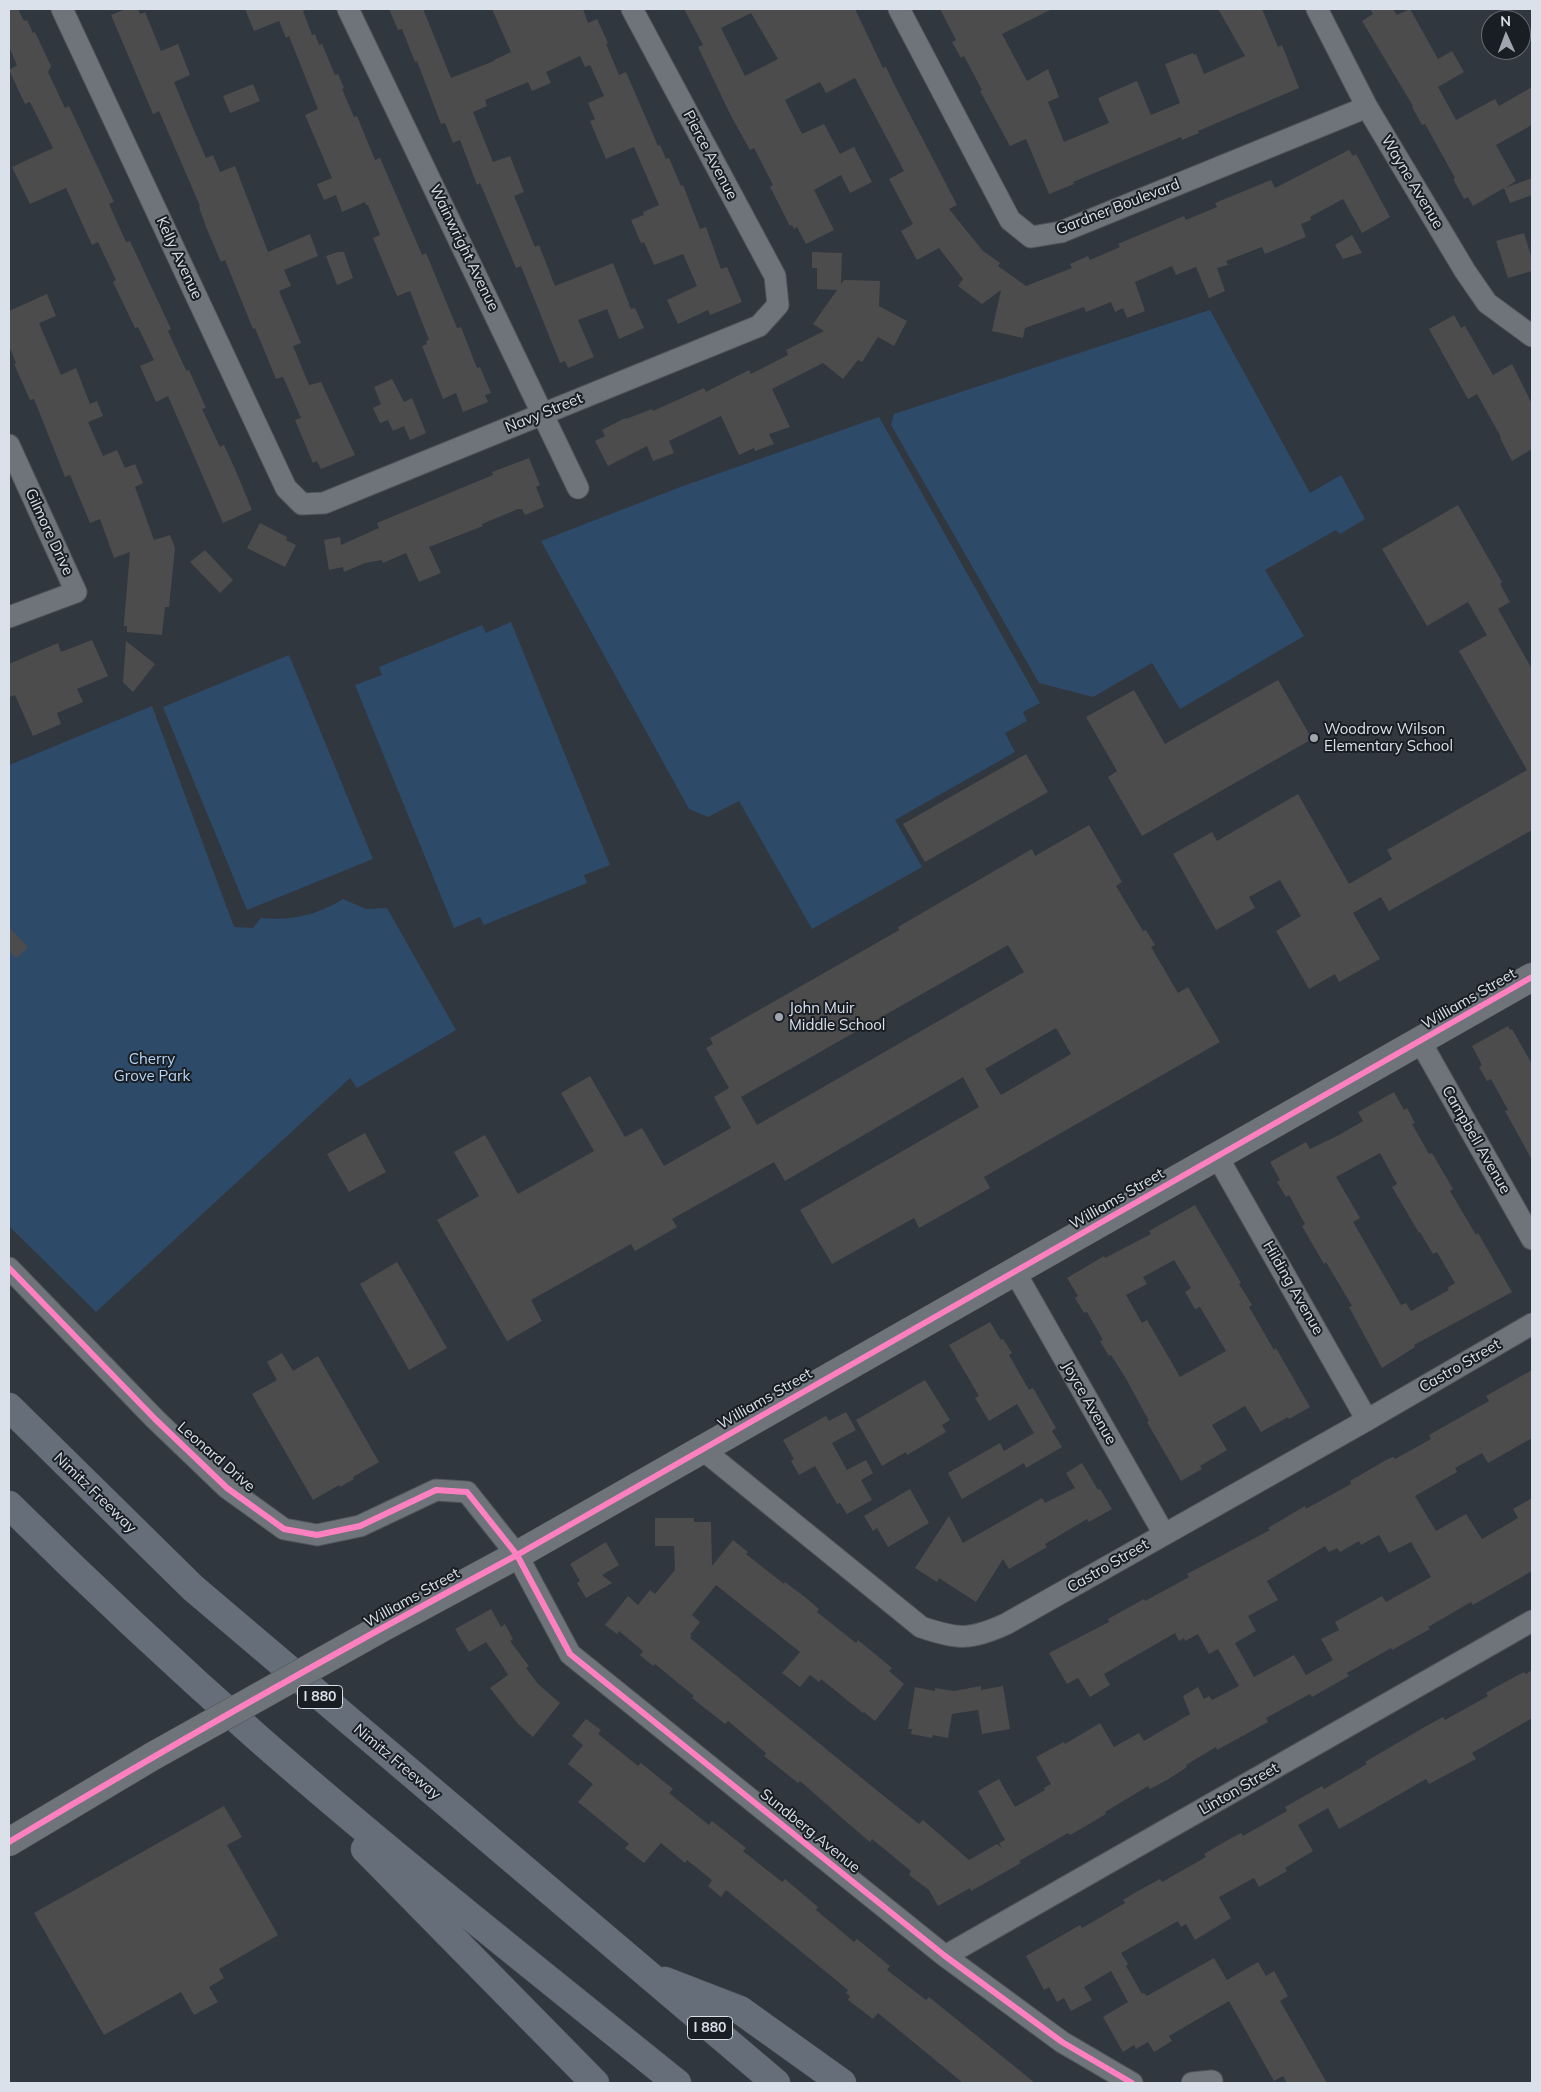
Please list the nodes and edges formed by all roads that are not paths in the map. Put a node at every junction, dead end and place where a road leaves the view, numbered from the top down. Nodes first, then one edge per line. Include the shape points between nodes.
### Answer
1 (62, 9) edge
2 (348, 9) edge
3 (632, 9) edge
4 (900, 9) edge
5 (1317, 9) edge
6 (1367, 107) junction
7 (778, 305) joint
8 (1530, 330) edge
9 (543, 413) junction
10 (9, 445) edge
11 (578, 488) dead end
12 (302, 504) joint
13 (9, 617) edge
14 (1532, 977) edge
15 (1420, 1041) junction
16 (1217, 1156) junction
17 (1532, 1239) edge
18 (9, 1268) edge
19 (1015, 1272) junction
20 (1532, 1324) edge
21 (9, 1407) edge
22 (1367, 1420) junction
23 (702, 1449) junction
24 (9, 1505) edge
25 (1164, 1534) junction
26 (516, 1555) junction
27 (1532, 1621) edge
28 (258, 1738) junction
29 (9, 1842) edge
30 (945, 1956) junction
31 (644, 1973) junction
32 (595, 2083) edge
33 (677, 2083) edge
34 (776, 2083) edge
35 (842, 2083) edge
36 (1132, 2083) edge

1 - 12 street, Kelly Avenue via 286,488
2 - 9 street, Wainwright Avenue
3 - 7 street, Pierce Avenue via 775,276
4 - 6 street, Gardner Boulevard via 1010,220 1031,237 1061,232
5 - 6 street, Wayne Avenue
6 - 8 street, Wayne Avenue via 1460,264 1487,303
7 - 9 street, Navy Street via 759,326
9 - 11 street, Wainwright Avenue
9 - 12 street, Navy Street via 324,503
10 - 13 street, Gilmore Drive via 76,592
14 - 15 street, Williams Street
15 - 16 street, Williams Street
15 - 17 street, Campbell Avenue
16 - 19 street, Williams Street
16 - 22 street, Hilding Avenue
18 - 26 street, Leonard Drive via 154,1419 228,1488 284,1528 317,1535 360,1526 436,1490 467,1492
19 - 23 street, Williams Street
19 - 25 street, Joyce Avenue
20 - 22 street, Castro Street
21 - 31 highway, Nimitz Freeway / I 880 via 193,1588
22 - 25 street, Castro Street
23 - 25 street, Castro Street via 921,1627 945,1636 966,1638 1006,1624
23 - 26 street, Williams Street
24 - 28 highway
26 - 29 street, Williams Street, bridge via 153,1756
26 - 30 street, Sundberg Avenue via 570,1654
27 - 30 street, Linton Street
28 - 32 highway
28 - 33 highway
30 - 36 street, Sundberg Avenue via 1062,2042
31 - 34 highway, Nimitz Freeway / I 880
31 - 35 highway via 740,2010

